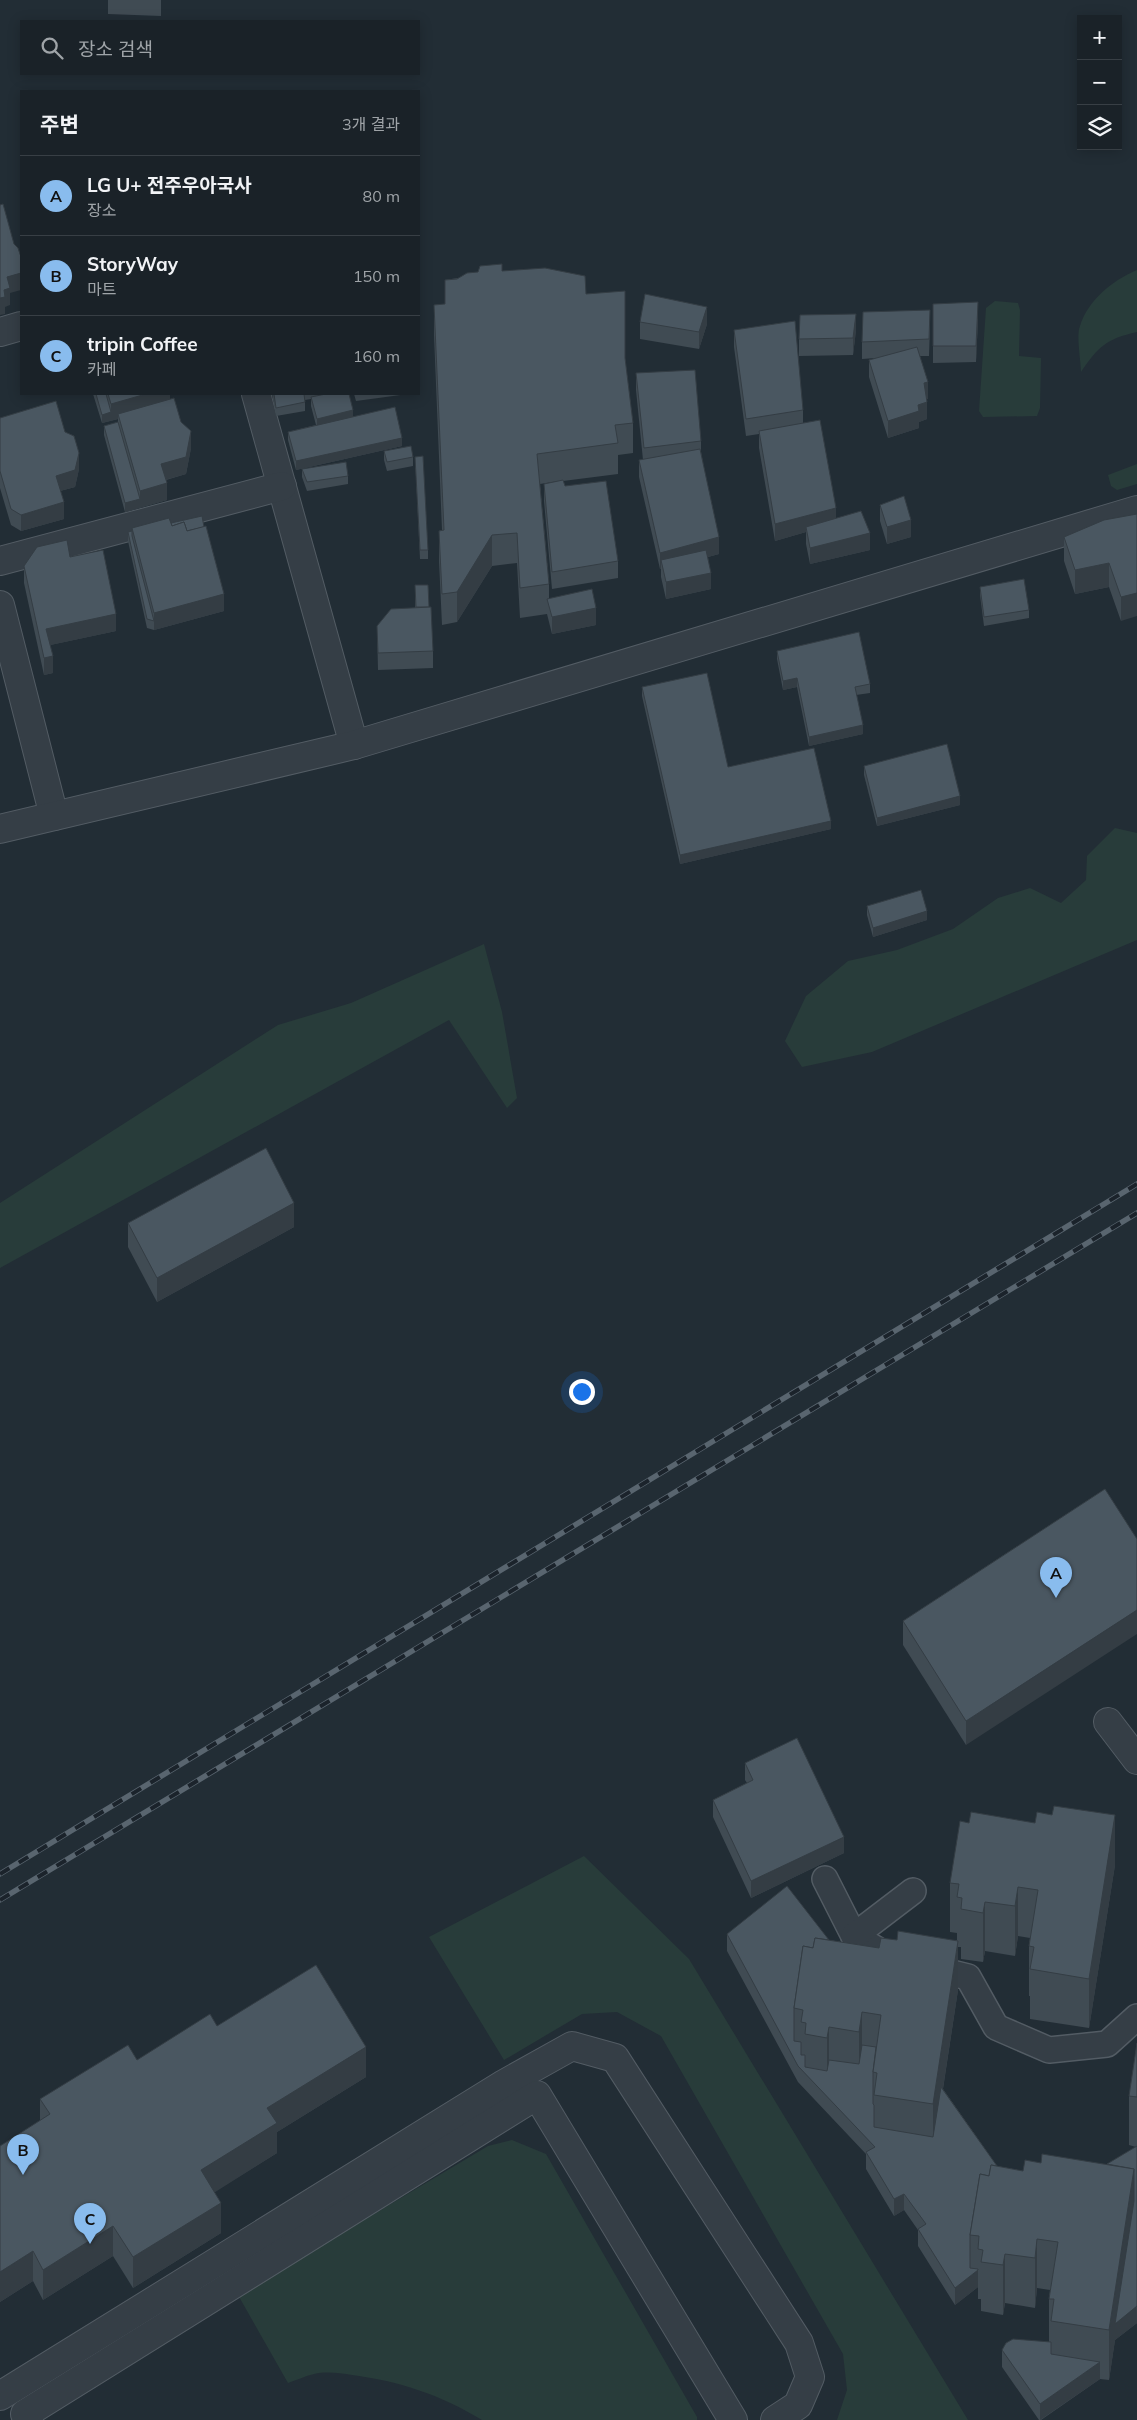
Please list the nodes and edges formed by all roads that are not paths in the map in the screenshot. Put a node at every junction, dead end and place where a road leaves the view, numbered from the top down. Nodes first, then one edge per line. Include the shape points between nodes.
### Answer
1 (20, 326) edge
2 (0, 332) edge
3 (256, 395) edge
4 (282, 486) junction
5 (1137, 510) edge
6 (0, 561) edge
7 (0, 605) edge
8 (354, 745) junction
9 (54, 816) junction
10 (0, 829) edge
11 (1108, 1722) dead end
12 (1137, 1760) edge
13 (825, 1878) dead end
14 (913, 1891) dead end
15 (854, 1936) junction
16 (1137, 2018) edge
17 (0, 2396) edge
18 (29, 2420) edge
19 (732, 2420) edge
20 (775, 2420) edge

1 - 2 street
3 - 4 street
4 - 6 street
4 - 8 street
5 - 8 street
7 - 9 street
8 - 9 street
9 - 10 street
11 - 12 street
13 - 15 lane
14 - 15 lane
15 - 16 lane via 891,1958 968,1977 996,2028 1049,2050 1107,2044
17 - 20 street via 504,2084 572,2046 615,2058 799,2342 810,2377 798,2405
18 - 19 street via 25,2414 537,2095

